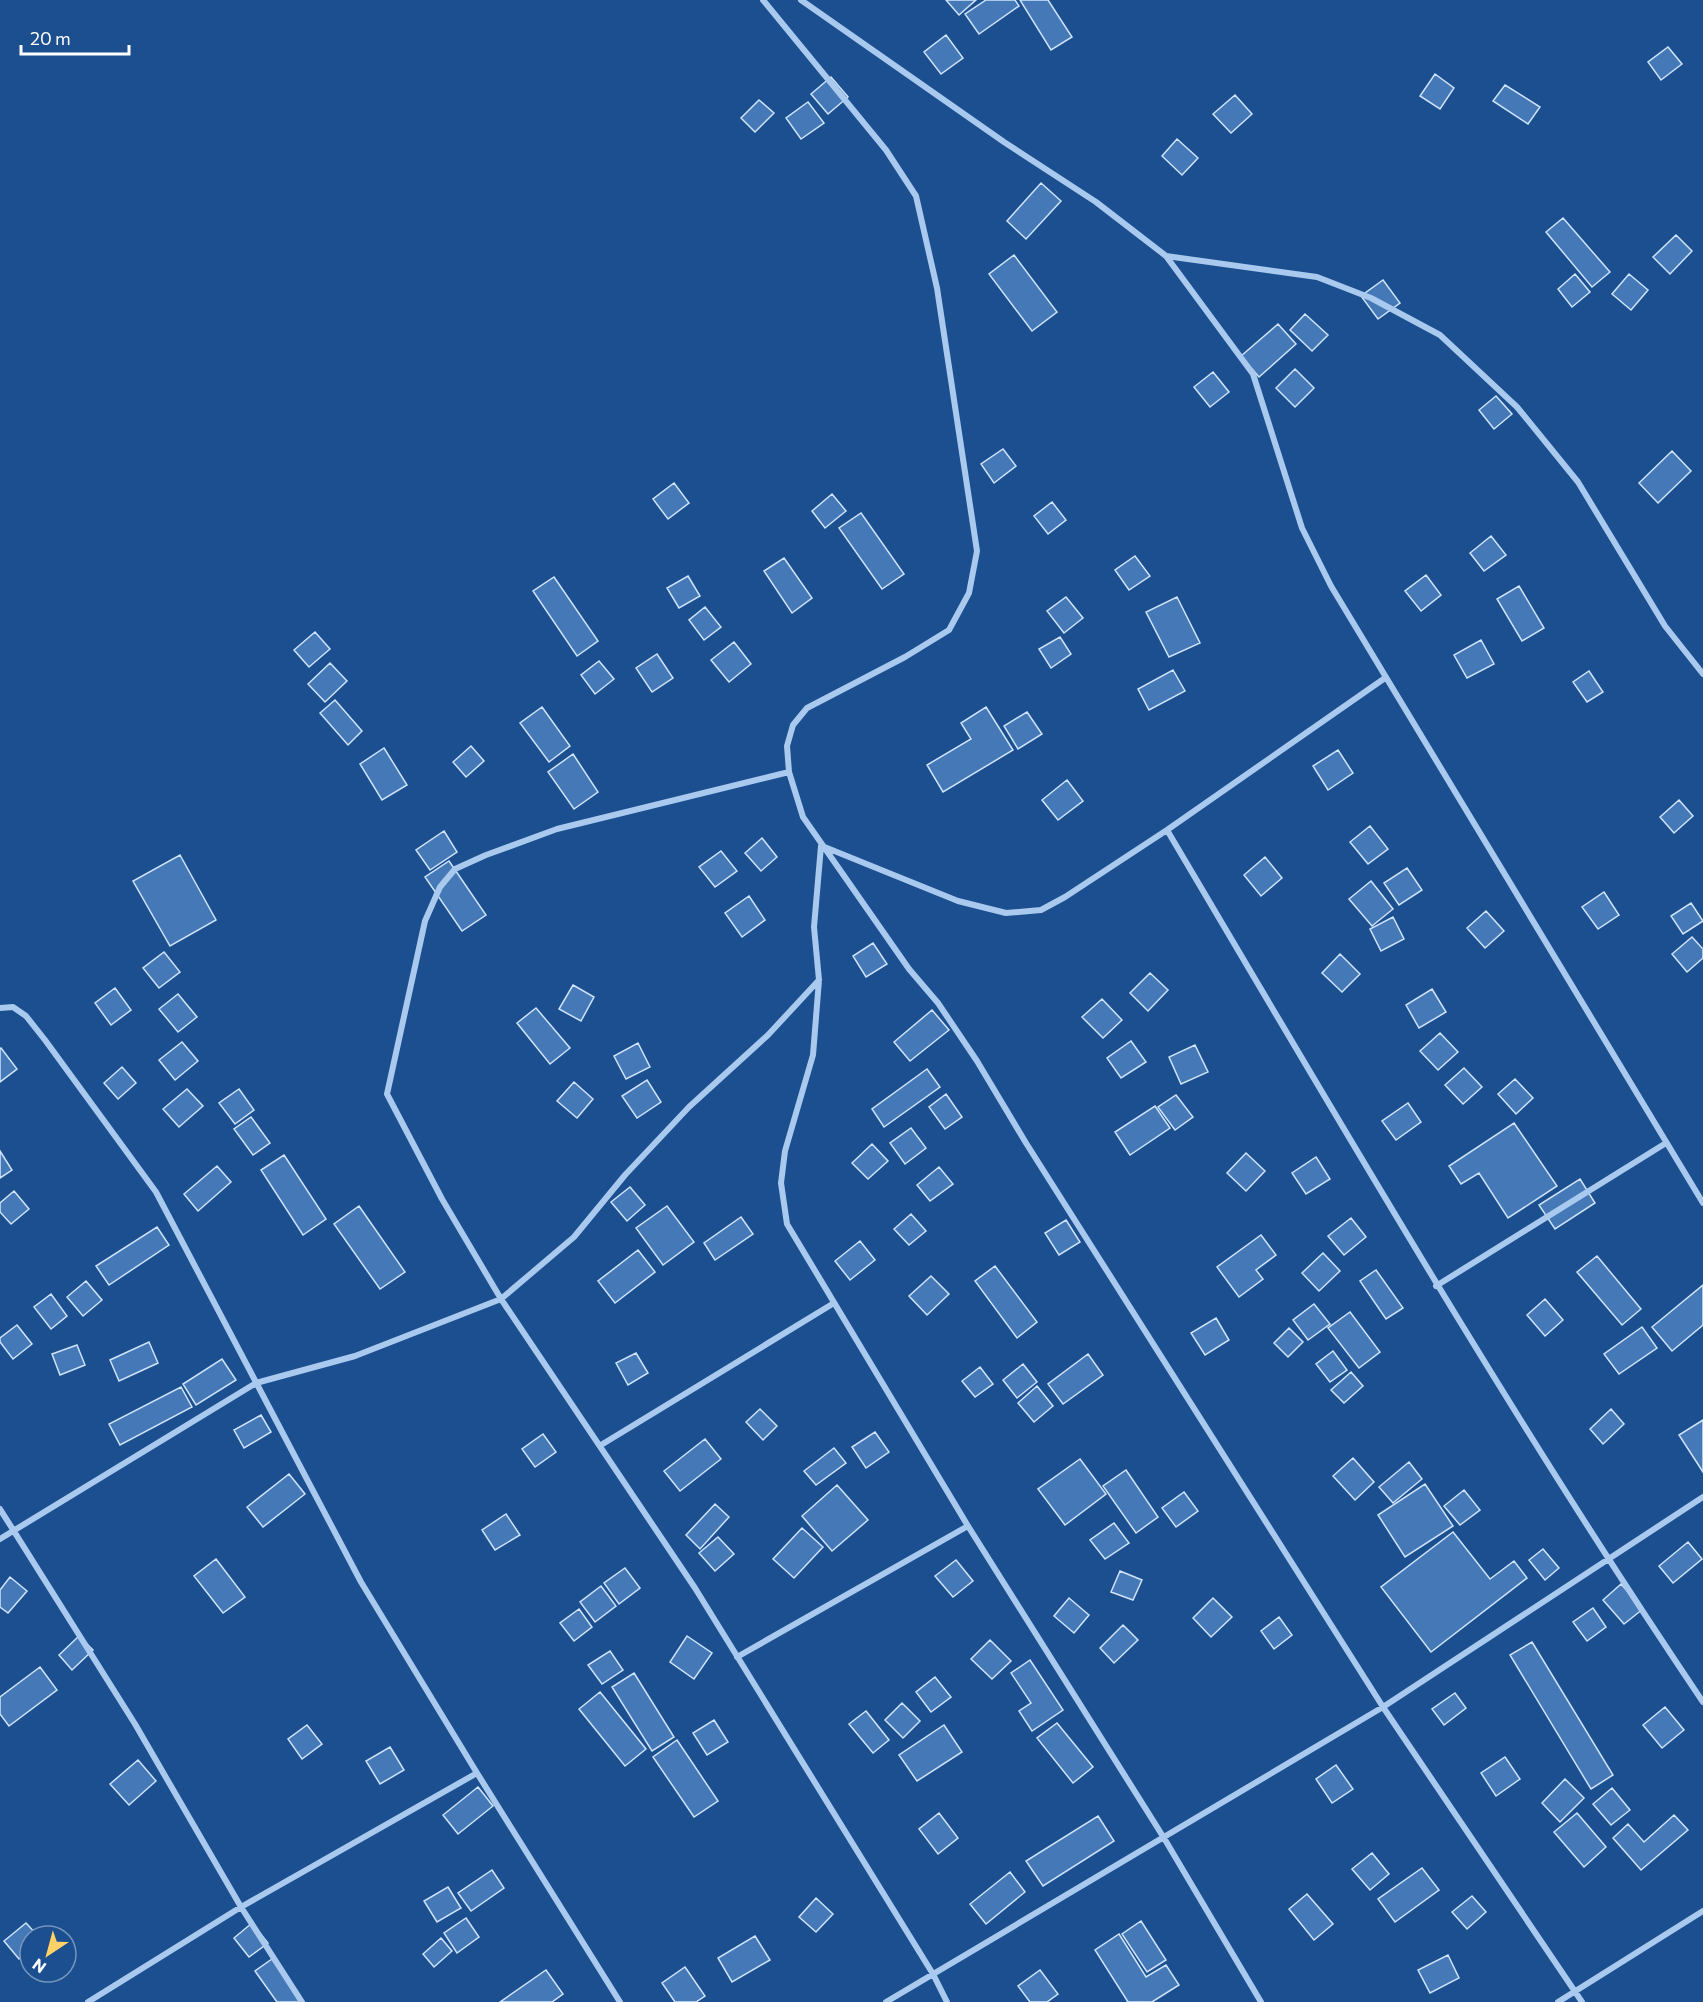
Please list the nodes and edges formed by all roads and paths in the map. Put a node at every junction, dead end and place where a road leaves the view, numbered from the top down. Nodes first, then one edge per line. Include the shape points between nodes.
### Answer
1 (763, 0) edge
2 (801, 0) edge
3 (1166, 255) junction
4 (1703, 674) edge
5 (1385, 678) junction
6 (789, 772) junction
7 (1167, 830) junction
8 (821, 846) junction
9 (819, 980) junction
10 (0, 1008) edge
11 (1666, 1143) junction
12 (1703, 1203) edge
13 (1436, 1287) junction
14 (501, 1299) junction
15 (834, 1303) junction
16 (256, 1383) junction
17 (601, 1445) junction
18 (1703, 1497) edge
19 (0, 1509) edge
20 (968, 1526) junction
21 (12, 1531) junction
22 (0, 1539) edge
23 (1607, 1560) junction
24 (737, 1657) junction
25 (1703, 1702) edge
26 (1383, 1707) junction
27 (477, 1773) junction
28 (1164, 1838) junction
29 (241, 1907) junction
30 (1703, 1911) edge
31 (933, 1974) junction
32 (1575, 1991) junction
33 (88, 2002) edge
34 (302, 2002) edge
35 (620, 2002) edge
36 (886, 2002) edge
37 (947, 2002) edge
38 (1261, 2002) edge
39 (1558, 2002) edge
40 (1582, 2002) edge

1 - 6 street via 886,150 915,196 937,288 977,551 969,593 949,630 807,708 792,725 787,746
2 - 3 street via 1096,202
3 - 4 street via 1317,277 1371,298 1440,335 1517,407 1578,482 1665,626
3 - 5 street via 1253,374 1302,528
5 - 7 street
5 - 11 street
6 - 8 street via 804,817
6 - 14 street via 557,829 455,869 440,887 425,921 387,1094
7 - 8 street via 1049,905 1006,913 958,901
7 - 13 street
8 - 9 street via 814,927
8 - 26 street via 977,1061
9 - 14 street via 768,1035 689,1107 574,1237
9 - 15 street via 813,1055 785,1151 781,1183 787,1224
10 - 16 street via 13,1007 26,1016 156,1192
11 - 12 street
11 - 13 street
13 - 23 street
14 - 16 street via 355,1356
14 - 17 street
15 - 17 street
15 - 20 street
16 - 21 street
16 - 27 street via 361,1581
17 - 24 street
18 - 23 street
19 - 21 street
20 - 24 street
20 - 28 street
21 - 22 street
21 - 29 street via 135,1724
23 - 25 street
23 - 26 street
24 - 31 street
26 - 28 street
26 - 32 street
27 - 29 street
27 - 35 street
28 - 31 street
28 - 38 street
29 - 33 street
29 - 34 street
30 - 32 street
31 - 36 street
31 - 37 street
32 - 39 street
32 - 40 street

